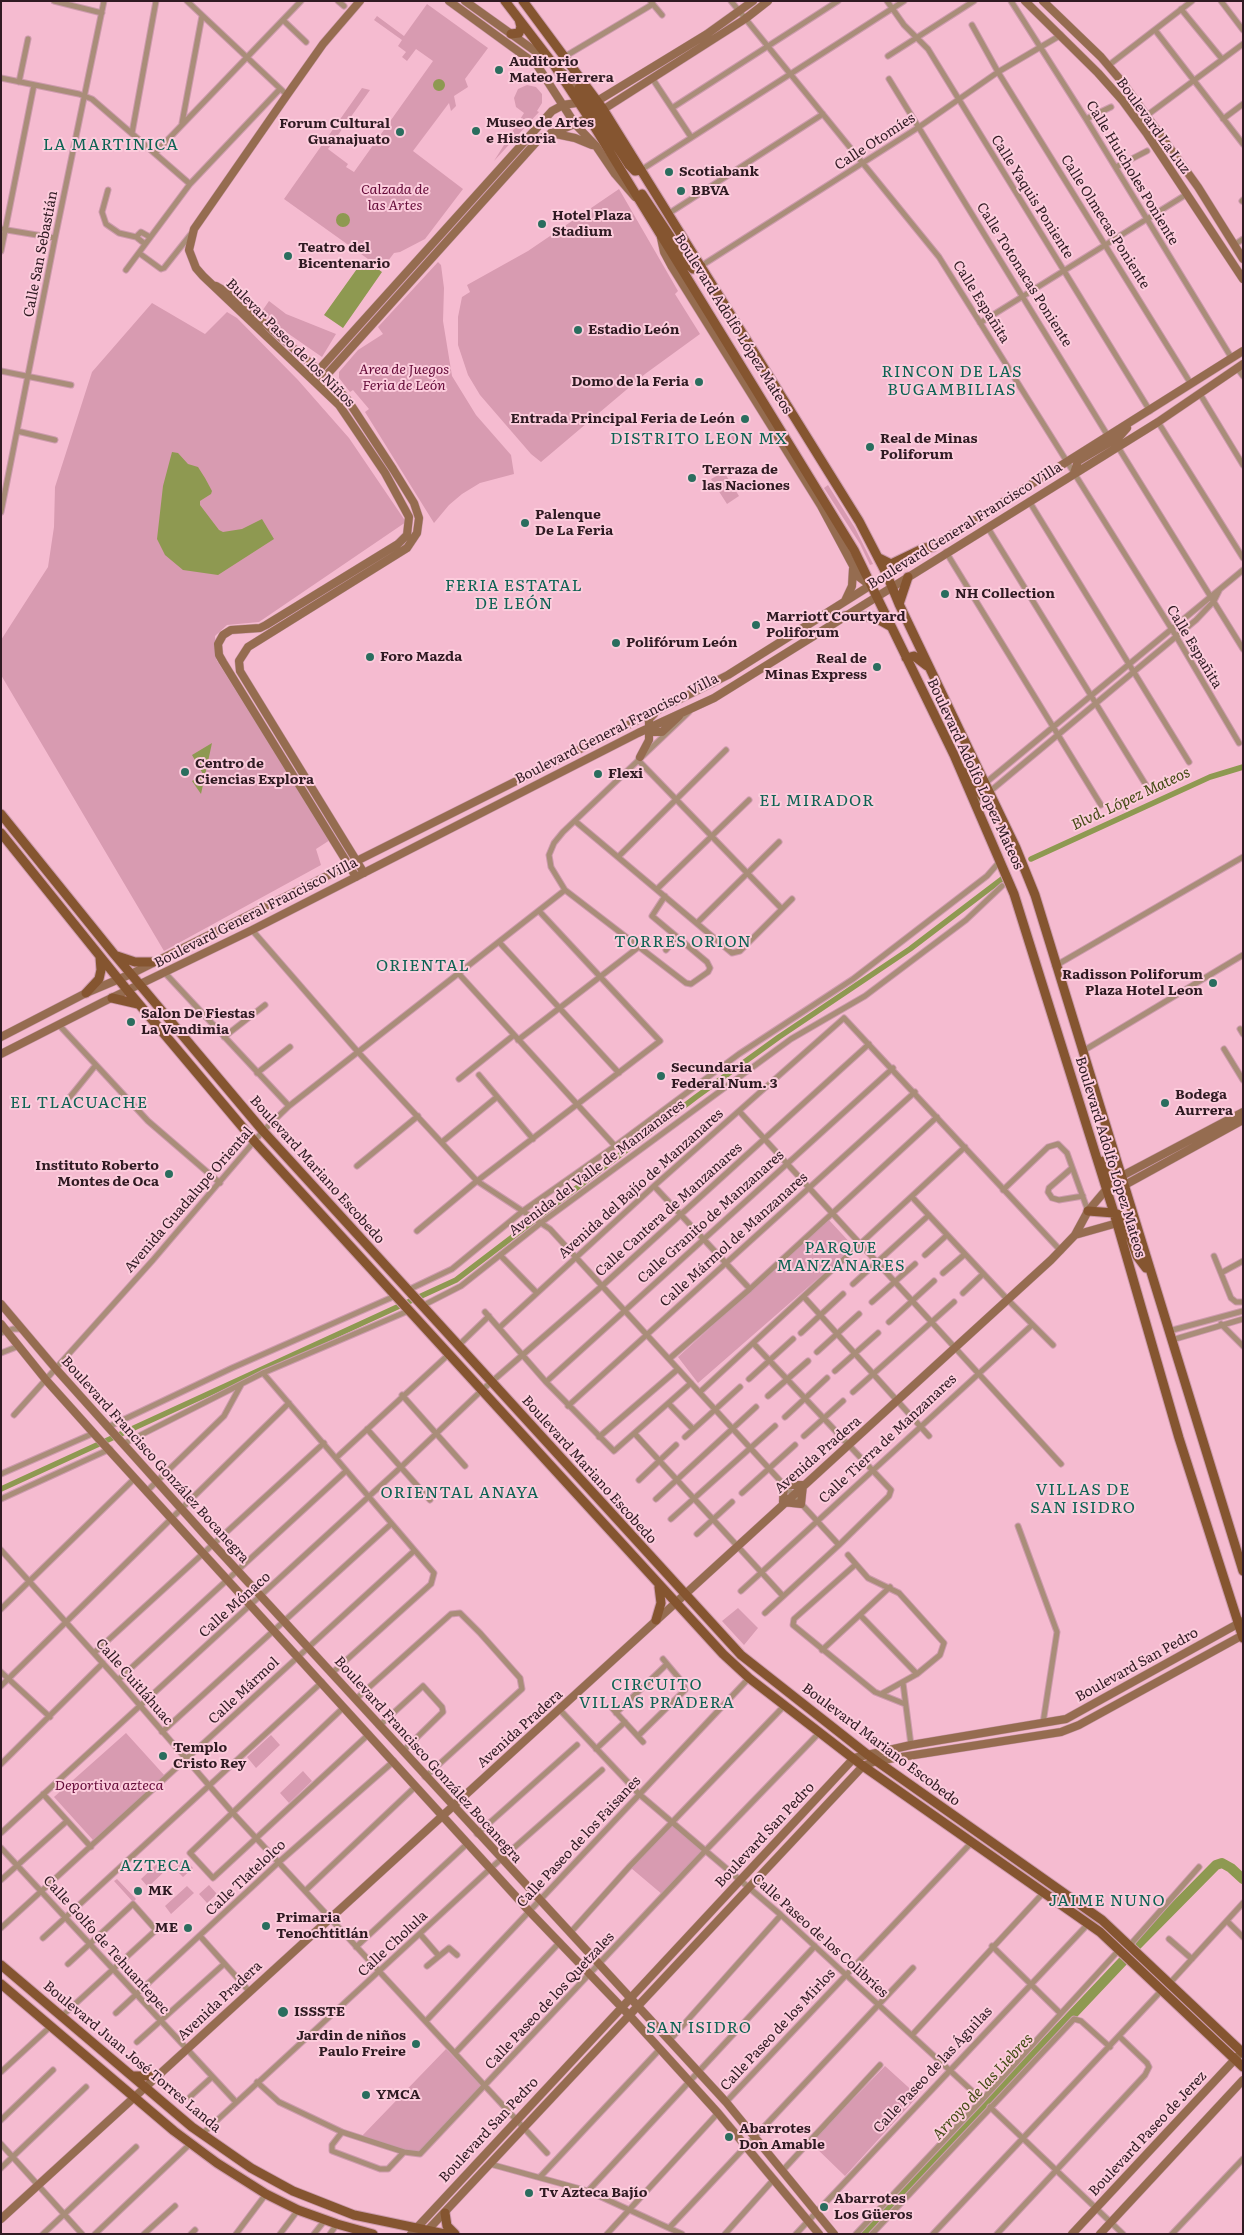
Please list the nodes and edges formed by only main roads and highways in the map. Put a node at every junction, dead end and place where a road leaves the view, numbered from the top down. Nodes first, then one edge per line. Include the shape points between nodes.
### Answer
1 (505, 1) edge
2 (523, 1) edge
3 (519, 19) junction
4 (511, 34) road end
5 (579, 88) road end
6 (597, 111) junction
7 (624, 176) junction
8 (701, 266) junction
9 (872, 546) junction
10 (933, 547) road end
11 (908, 577) road end
12 (899, 604) junction
13 (845, 616) road end
14 (890, 626) junction
15 (906, 658) junction
16 (931, 669) junction
17 (980, 793) junction
18 (1, 814) edge
19 (1, 833) edge
20 (98, 952) junction
21 (114, 954) junction
22 (153, 962) road end
23 (86, 993) road end
24 (112, 998) road end
25 (141, 1006) junction
26 (1115, 1184) junction
27 (1088, 1211) road end
28 (1114, 1213) junction
29 (1125, 1221) junction
30 (1243, 1571) edge
31 (656, 1580) junction
32 (656, 1620) road end
33 (1240, 1623) edge
34 (1242, 1636) edge
35 (1, 1965) edge
36 (1, 1984) edge
37 (1242, 2052) edge
38 (1243, 2067) edge
39 (132, 2076) junction
40 (157, 2076) road end
41 (445, 2213) road end
42 (413, 2231) edge
43 (426, 2232) edge
44 (372, 2234) edge
45 (445, 2234) edge
46 (455, 2234) edge

1 - 3 main road, Boulevard Adolfo López Mateos
2 - 6 main road, Boulevard Adolfo López Mateos via 564,57
3 - 4 main road via 519,33
3 - 6 main road, Boulevard Adolfo López Mateos via 578,102
5 - 6 main road
6 - 7 main road, Boulevard Adolfo López Mateos
6 - 8 main road, Boulevard Adolfo López Mateos via 642,170
7 - 8 main road via 649,202 689,265 693,269
7 - 14 main road, Boulevard Adolfo López Mateos via 854,550
8 - 9 main road, Boulevard Adolfo López Mateos via 805,431
9 - 10 main road via 881,560 892,564 924,548
9 - 12 main road, Boulevard Adolfo López Mateos
11 - 12 main road
12 - 16 main road, Boulevard Adolfo López Mateos
13 - 14 main road via 874,617
14 - 15 main road, Boulevard Adolfo López Mateos
15 - 16 main road via 918,658
15 - 17 main road, Boulevard Adolfo López Mateos via 959,767
16 - 17 main road, Boulevard Adolfo López Mateos
17 - 26 main road, Boulevard Adolfo López Mateos via 1091,1140
17 - 26 main road, Boulevard Adolfo López Mateos via 1016,848 1035,896 1081,1052
18 - 21 main road, Boulevard Mariano Escobedo
19 - 20 main road, Boulevard Mariano Escobedo
20 - 23 main road via 101,974 98,982
20 - 25 main road, Boulevard Mariano Escobedo
21 - 22 main road via 135,962
21 - 37 main road, Boulevard Mariano Escobedo via 263,1131 751,1664 876,1761 1082,1905 1130,1945
24 - 25 main road
25 - 31 main road, Boulevard Mariano Escobedo via 255,1142
26 - 28 main road, Boulevard Adolfo López Mateos
26 - 29 main road, Boulevard Adolfo López Mateos
27 - 28 main road
28 - 29 main road, Boulevard Adolfo López Mateos
29 - 30 main road, Boulevard Adolfo López Mateos via 1149,1272
29 - 33 main road, Boulevard Adolfo López Mateos via 1179,1438
31 - 32 main road via 662,1596
31 - 38 main road, Boulevard Mariano Escobedo via 749,1678 863,1766 1088,1924
33 - 34 main road, Boulevard Adolfo López Mateos
35 - 39 main road, Boulevard Juan José Torres Landa
36 - 44 main road, Boulevard Juan José Torres Landa via 190,2144 266,2194 298,2210
39 - 40 main road
39 - 42 main road, Boulevard Juan José Torres Landa via 201,2135 251,2168 293,2191 370,2220
41 - 46 main road via 446,2226
42 - 43 main road, Boulevard Juan José Torres Landa
43 - 45 main road, Boulevard Juan José Torres Landa

